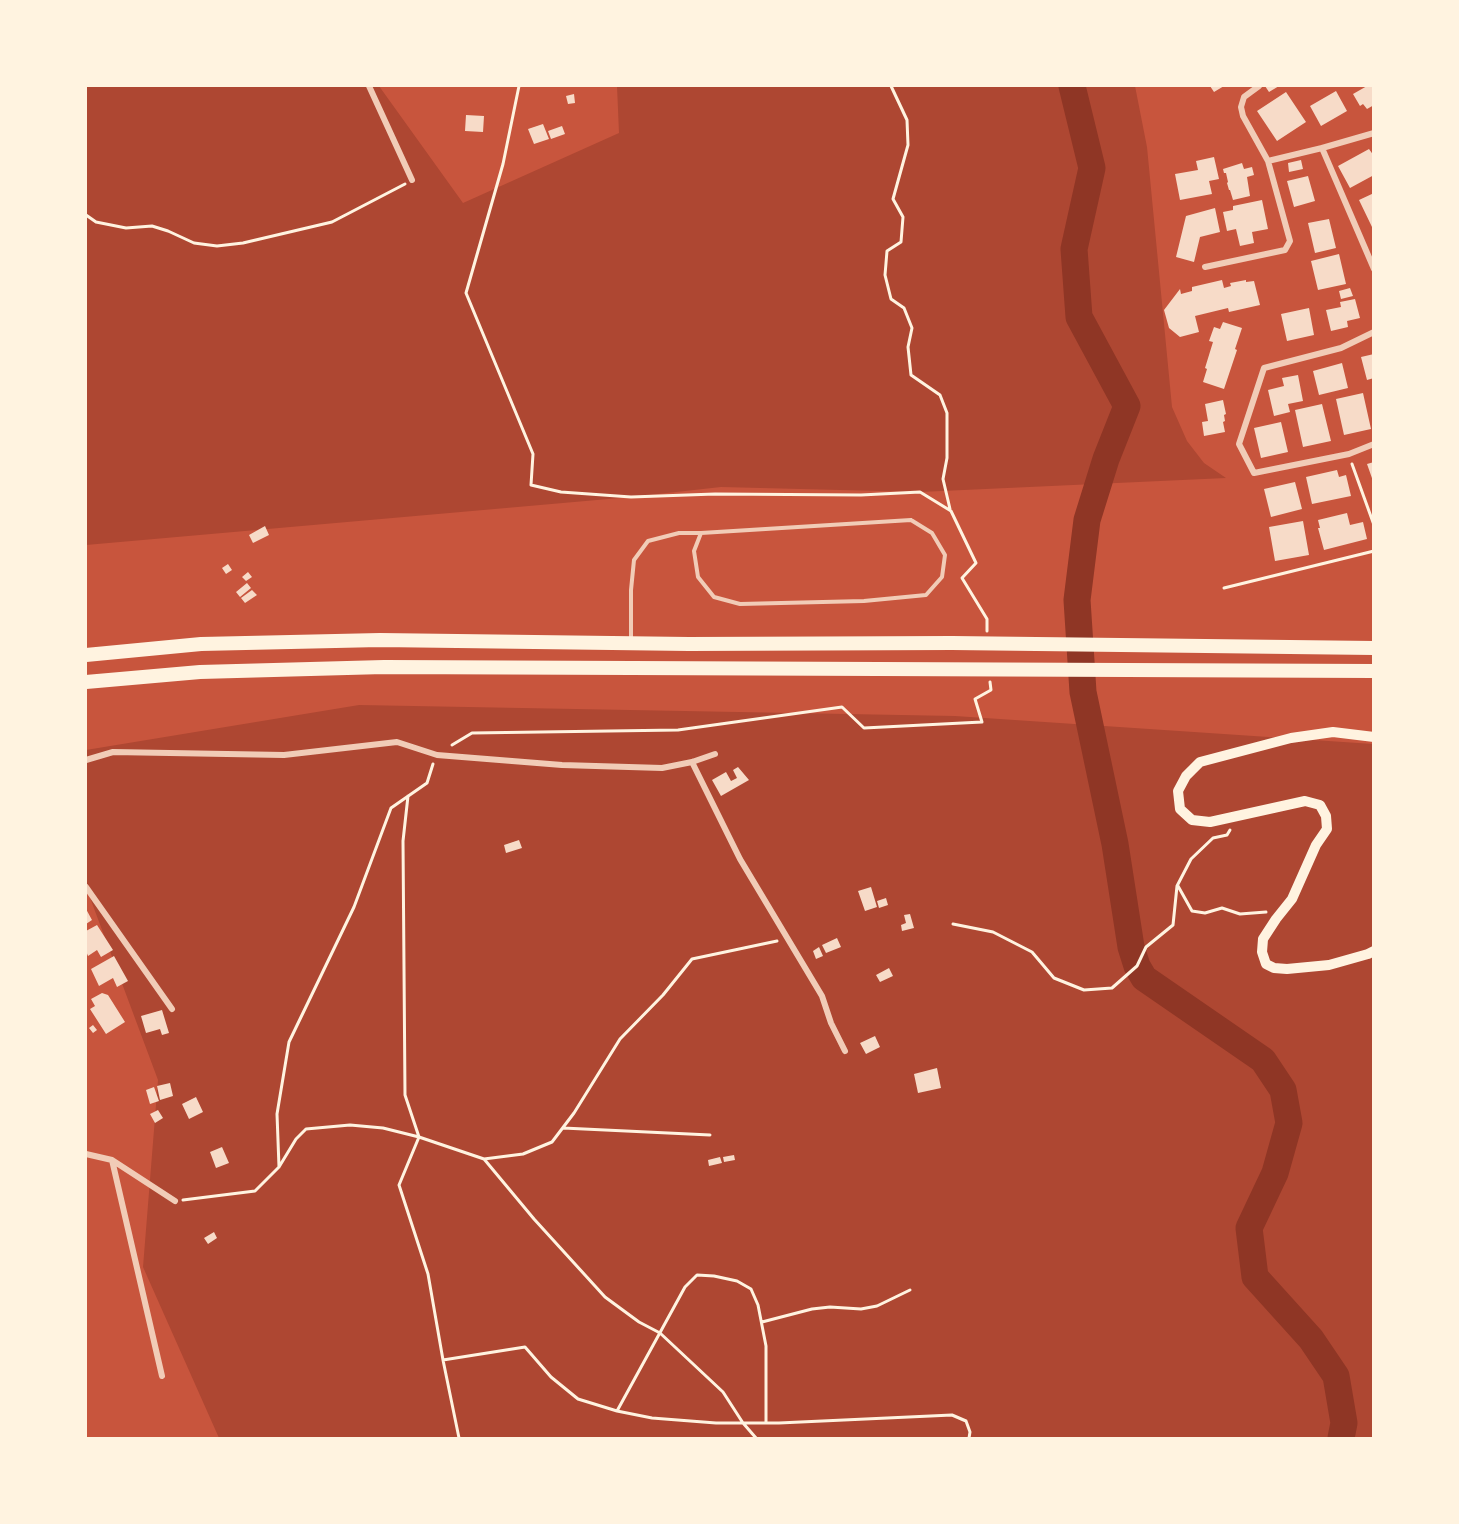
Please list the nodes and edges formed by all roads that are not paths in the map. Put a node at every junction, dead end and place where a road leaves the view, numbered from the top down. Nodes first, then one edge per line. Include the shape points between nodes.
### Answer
1 (369, 86) edge
2 (1259, 86) edge
3 (1374, 133) edge
4 (1322, 148) junction
5 (1268, 161) junction
6 (412, 180) road end
7 (1205, 267) dead end
8 (1374, 269) edge
9 (1374, 332) edge
10 (1374, 444) edge
11 (701, 533) junction
12 (631, 643) junction
13 (1374, 648) edge
14 (86, 655) edge
15 (1374, 671) edge
16 (86, 682) edge
17 (1374, 737) edge
18 (715, 754) dead end
19 (86, 760) edge
20 (692, 762) junction
21 (86, 887) edge
22 (1374, 951) edge
23 (172, 1009) dead end
24 (845, 1051) dead end
25 (86, 1154) edge
26 (112, 1160) junction
27 (176, 1201) road end
28 (162, 1376) dead end

1 - 6 street
2 - 5 street via 1244,97 1241,107
3 - 4 street
4 - 5 street
4 - 8 street
5 - 7 street via 1290,241 1285,250
9 - 10 street via 1341,348 1264,368 1239,444 1254,472 1348,454
11 - 11 lane via 910,520 932,533 945,555 942,577 926,595 741,604 714,597 698,577 694,551
11 - 12 lane via 679,533 648,541 634,560
12 - 13 highway
12 - 14 highway via 380,640 201,644
15 - 16 highway via 384,667 200,672
17 - 22 main road via 1333,732 1291,738 1200,762 1178,791 1180,809 1192,820 1210,822 1305,801 1320,805 1327,829 1292,899 1263,939 1266,963 1287,969 1329,964
18 - 20 street
19 - 20 street via 113,752 284,755 397,742 437,755 551,764 662,768
20 - 24 street via 740,859 822,996
21 - 23 street
25 - 26 street
26 - 27 street
26 - 28 street

